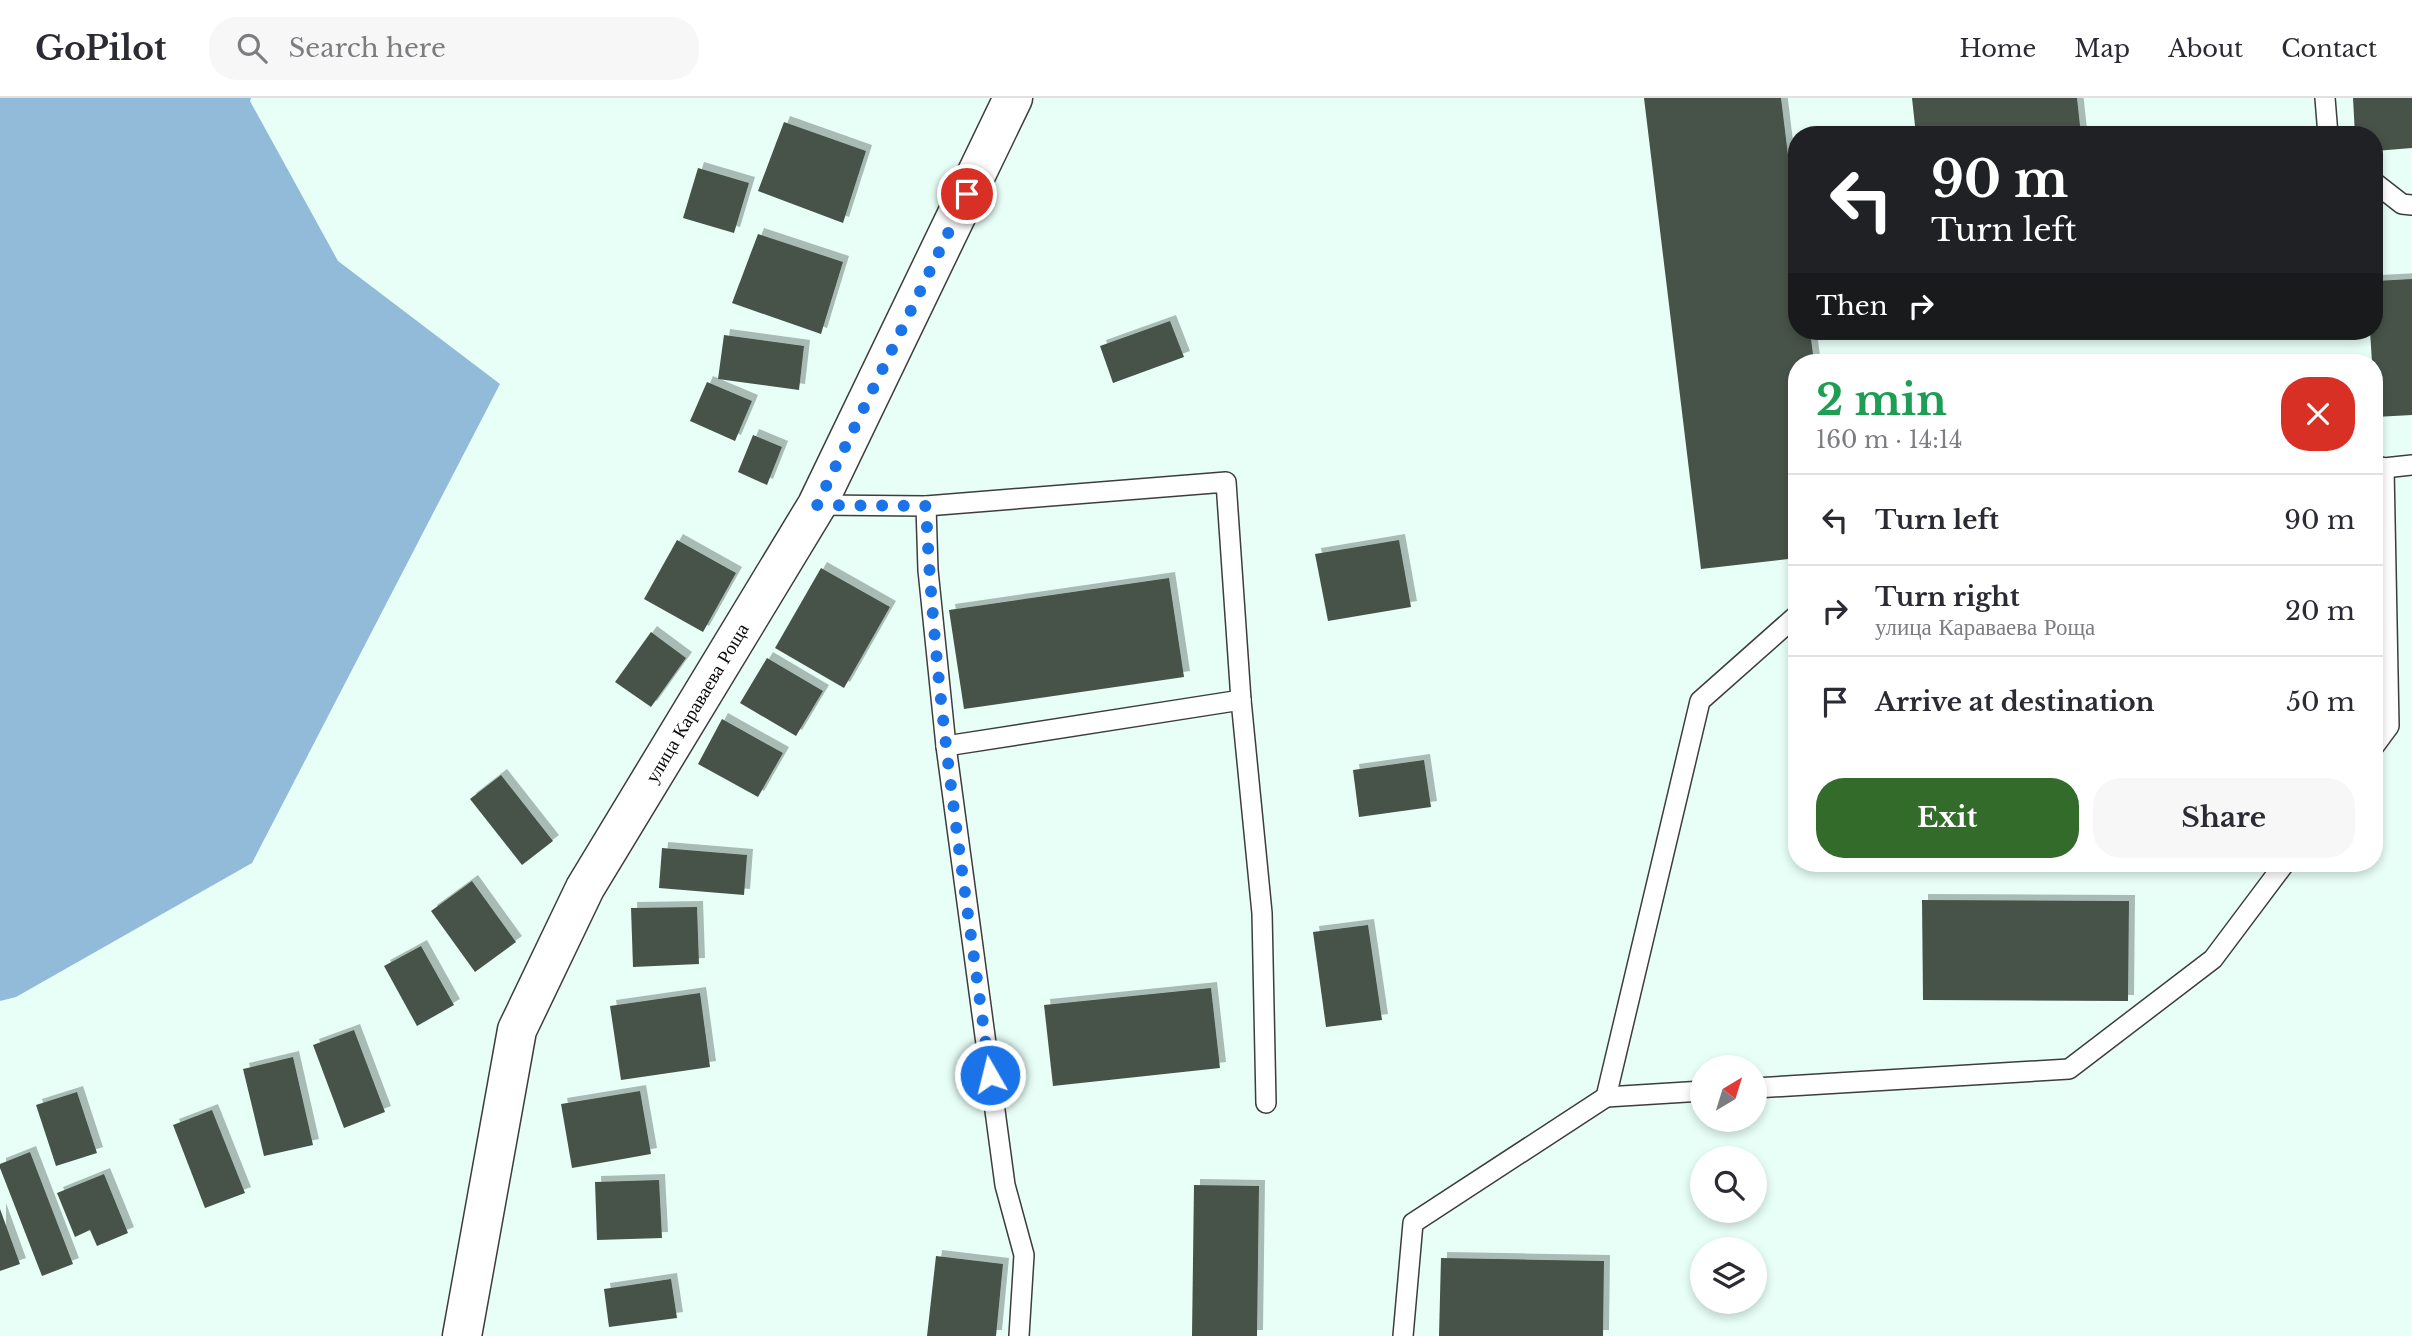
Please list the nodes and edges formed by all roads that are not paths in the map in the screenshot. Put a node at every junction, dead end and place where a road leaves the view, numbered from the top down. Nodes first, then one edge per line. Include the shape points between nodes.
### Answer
1 (1013, 98) edge
2 (2325, 98) edge
3 (2327, 126) edge
4 (2383, 189) edge
5 (2412, 205) edge
6 (2412, 465) edge
7 (2383, 466) edge
8 (817, 505) junction
9 (926, 506) junction
10 (2383, 553) edge
11 (1788, 623) edge
12 (1241, 700) junction
13 (2383, 734) edge
14 (946, 746) junction
15 (2278, 872) edge
16 (1768, 1087) edge
17 (1690, 1092) edge
18 (1606, 1097) junction
19 (1266, 1102) dead end
20 (462, 1336) edge
21 (1019, 1336) edge
22 (1404, 1336) edge

1 - 8 street, улица Караваева Роща
2 - 3 lane
4 - 5 lane via 2402,204
6 - 7 lane
8 - 9 lane
8 - 20 street, улица Караваева Роща via 585,888 517,1030
9 - 12 lane via 1226,482
9 - 14 lane
10 - 13 lane via 2389,726
11 - 18 lane via 1700,701
12 - 14 lane
12 - 19 lane via 1262,913
14 - 21 lane via 1005,1185 1024,1255
15 - 16 lane via 2213,959 2069,1069
17 - 18 lane
18 - 22 lane via 1413,1223

